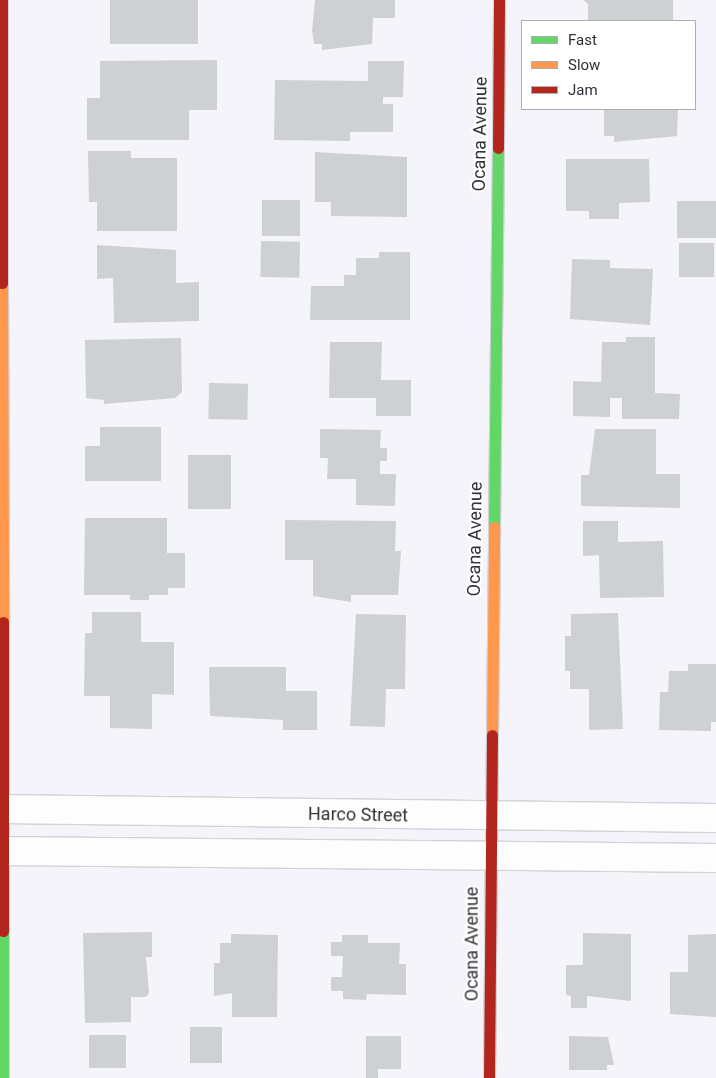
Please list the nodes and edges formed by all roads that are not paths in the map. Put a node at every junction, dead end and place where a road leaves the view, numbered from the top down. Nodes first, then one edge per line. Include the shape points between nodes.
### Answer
1 (2, 0) edge
2 (499, 0) edge
3 (1, 809) edge
4 (490, 817) junction
5 (716, 818) edge
6 (2, 851) edge
7 (490, 857) junction
8 (716, 858) edge
9 (3, 1078) edge
10 (489, 1078) edge

1 - 3 street
2 - 4 street, Ocana Avenue
3 - 4 street, Harco Street
3 - 6 street
4 - 5 street, Harco Street
4 - 7 street, Ocana Avenue
6 - 7 street
6 - 9 street
7 - 8 street
7 - 10 street, Ocana Avenue

